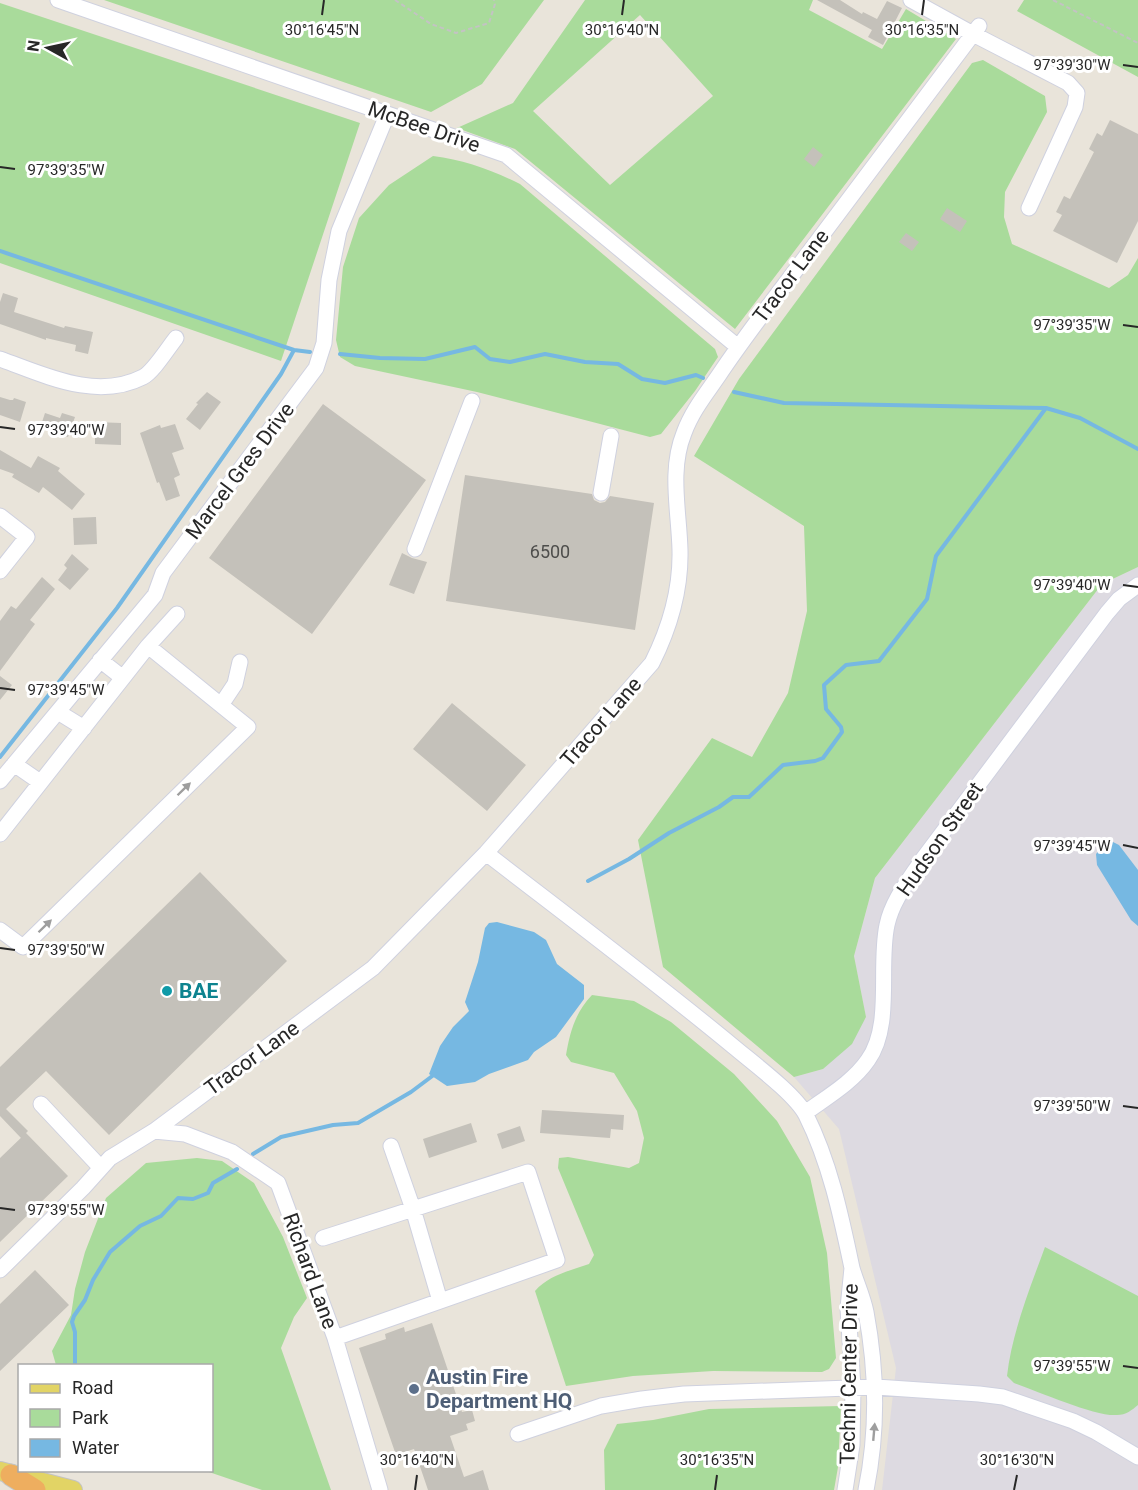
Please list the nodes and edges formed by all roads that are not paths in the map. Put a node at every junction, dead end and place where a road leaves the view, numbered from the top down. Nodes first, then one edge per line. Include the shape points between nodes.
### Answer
1 (58, 0) edge
2 (911, 0) edge
3 (976, 30) junction
4 (387, 115) junction
5 (1029, 208) dead end
6 (176, 338) dead end
7 (738, 347) junction
8 (0, 359) edge
9 (472, 401) dead end
10 (611, 436) dead end
11 (601, 493) dead end
12 (0, 516) edge
13 (415, 549) dead end
14 (0, 571) edge
15 (1138, 585) edge
16 (177, 614) dead end
17 (148, 646) junction
18 (100, 660) junction
19 (240, 662) dead end
20 (123, 678) junction
21 (221, 705) junction
22 (58, 712) junction
23 (84, 728) junction
24 (14, 764) junction
25 (0, 781) edge
26 (40, 782) junction
27 (0, 834) edge
28 (486, 854) junction
29 (0, 930) edge
30 (41, 1104) dead end
31 (805, 1113) junction
32 (154, 1131) junction
33 (391, 1146) dead end
34 (101, 1168) junction
35 (413, 1209) junction
36 (323, 1238) dead end
37 (852, 1268) junction
38 (0, 1270) edge
39 (440, 1301) junction
40 (335, 1338) junction
41 (876, 1387) junction
42 (853, 1388) junction
43 (518, 1434) dead end
44 (1138, 1457) edge
45 (5, 1473) edge
46 (35, 1490) edge
47 (73, 1490) edge
48 (380, 1490) edge
49 (845, 1490) edge
50 (866, 1490) edge

1 - 4 street, McBee Drive
2 - 3 street
3 - 5 street via 1068,83 1077,93 1075,107
3 - 7 street, Tracor Lane
4 - 7 street, McBee Drive via 506,155
4 - 18 street, Marcel Gres Drive via 339,231 329,280 324,343 316,368 163,573 155,595
6 - 8 street via 145,377 108,387 68,383
7 - 28 street, Tracor Lane via 694,410 683,435 676,483 679,579 660,647 644,674
9 - 13 street
10 - 11 street
12 - 14 street via 27,537
15 - 31 street, Hudson Street via 1107,613 922,860 896,901 887,922 883,950 879,1036 869,1059 849,1082
16 - 17 street
17 - 20 street
17 - 21 street
18 - 20 street
18 - 22 street, Marcel Gres Drive
19 - 21 street via 235,684
20 - 23 street
29 -> 21 street via 23,947 248,727
22 - 23 street
22 - 24 street, Marcel Gres Drive
23 - 26 street
24 - 25 street, Marcel Gres Drive
24 - 26 street
26 - 27 street
28 - 31 street via 695,1015 778,1084
28 - 32 street, Tracor Lane via 373,968
30 - 34 street
31 - 37 street via 839,1204
32 - 34 street, Tracor Lane via 110,1158
32 - 40 street, Richard Lane via 185,1134 232,1152 278,1183
33 - 35 street
34 - 38 street, Tracor Lane
35 - 36 street
35 - 39 street
35 - 39 street via 528,1172 556,1260
37 - 41 street, Techni Center Drive via 865,1310
37 - 42 street, Techni Center Drive via 848,1308
39 - 40 street
40 - 48 street, Richard Lane
41 - 42 street
41 - 44 street via 1003,1397 1073,1421
50 -> 41 street, Techni Center Drive via 875,1433
42 - 43 street via 642,1399 601,1406
42 - 49 street, Techni Center Drive via 852,1445
45 - 46 highway
45 - 47 main road

